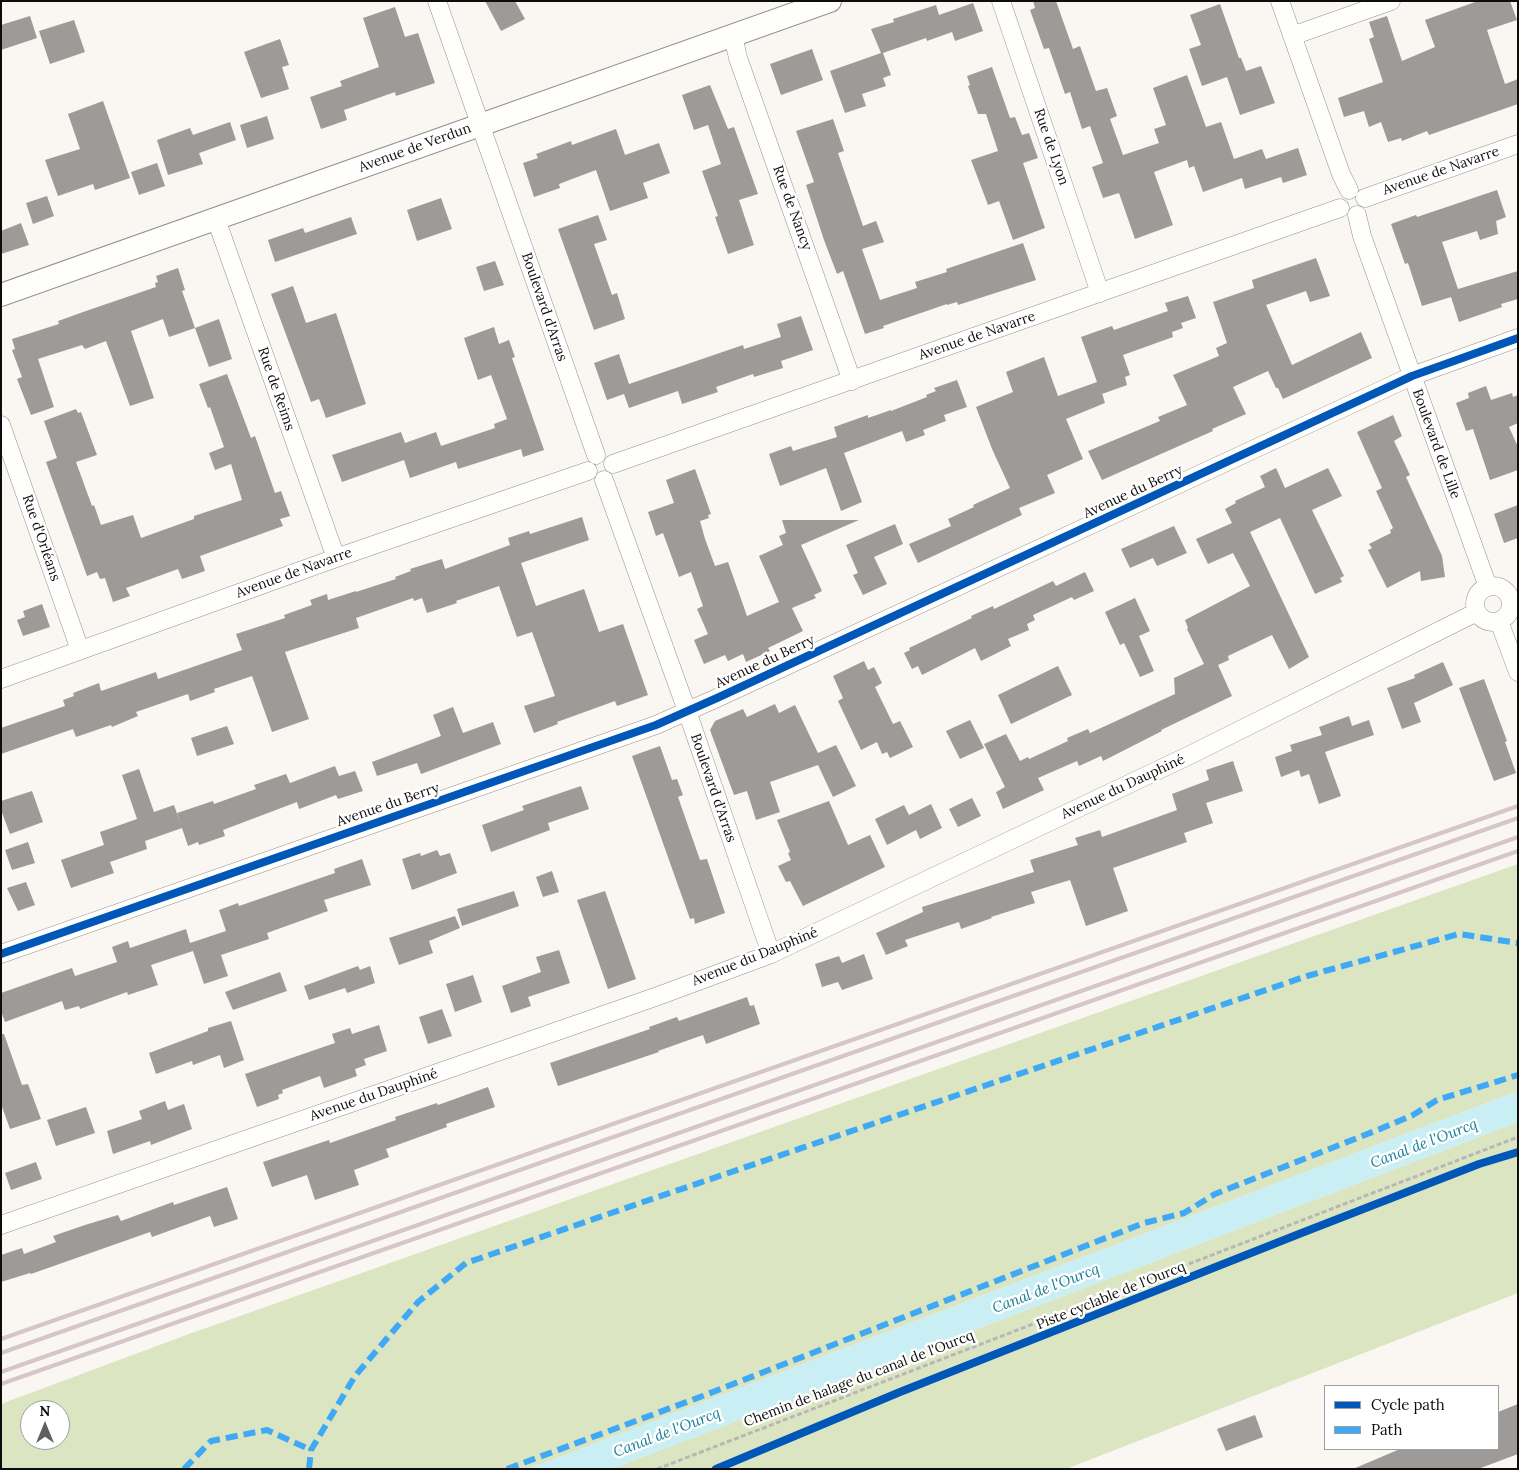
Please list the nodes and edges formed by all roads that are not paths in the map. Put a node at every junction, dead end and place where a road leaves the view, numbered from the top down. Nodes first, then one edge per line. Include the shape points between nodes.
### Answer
1 (437, 1) edge
2 (830, 1) edge
3 (1001, 1) edge
4 (1280, 1) edge
5 (1391, 1) edge
6 (733, 35) junction
7 (1292, 36) junction
8 (481, 124) junction
9 (1518, 144) edge
10 (1349, 190) junction
11 (1365, 198) junction
12 (1340, 208) junction
13 (1357, 215) junction
14 (216, 219) junction
15 (1100, 293) junction
16 (1, 295) edge
17 (1518, 338) edge
18 (1412, 376) junction
19 (852, 381) junction
20 (1, 425) edge
21 (596, 455) junction
22 (613, 464) junction
23 (588, 471) junction
24 (604, 480) junction
25 (336, 558) junction
26 (1488, 587) junction
27 (1514, 595) edge
28 (1477, 612) junction
29 (1499, 621) junction
30 (80, 650) junction
31 (1518, 672) edge
32 (1, 679) edge
33 (687, 711) junction
34 (1, 954) edge
35 (771, 954) junction
36 (1, 1224) edge

1 - 8 street, Boulevard d'Arras
2 - 6 street, Avenue de Verdun
3 - 15 street, Rue de Lyon
4 - 7 street
5 - 7 street
6 - 8 street, Avenue de Verdun
6 - 19 street, Rue de Nancy via 738,58
7 - 10 street
8 - 14 street, Avenue de Verdun
8 - 21 street, Boulevard d'Arras
9 - 11 street, Avenue de Navarre
10 - 11 street via 1360,192
10 - 12 street via 1339,199
11 - 13 street via 1364,210
12 - 13 street via 1349,216
12 - 15 street, Avenue de Navarre
13 - 18 street, Boulevard de Lille
14 - 16 street, Avenue de Verdun
14 - 25 street, Rue de Reims
15 - 19 street, Avenue de Navarre
17 - 18 street, Avenue du Berry
18 - 26 street, Boulevard de Lille
18 - 33 street, Avenue du Berry
19 - 22 street, Avenue de Navarre
20 - 30 street, Rue d'Orléans
21 - 22 street via 604,455
21 - 23 street via 590,460
22 - 24 street via 611,476
23 - 24 street via 592,478
23 - 25 street, Avenue de Navarre
24 - 33 street, Boulevard d'Arras
25 - 30 street, Avenue de Navarre
26 - 27 street via 1499,587
26 - 28 street via 1477,596
27 - 29 street via 1511,608
28 - 29 street via 1484,620
28 - 35 street, Avenue du Dauphiné via 1190,755
29 - 31 street
30 - 32 street, Avenue de Navarre
33 - 34 street, Avenue du Berry via 647,728
33 - 35 street, Boulevard d'Arras
35 - 36 street, Avenue du Dauphiné

